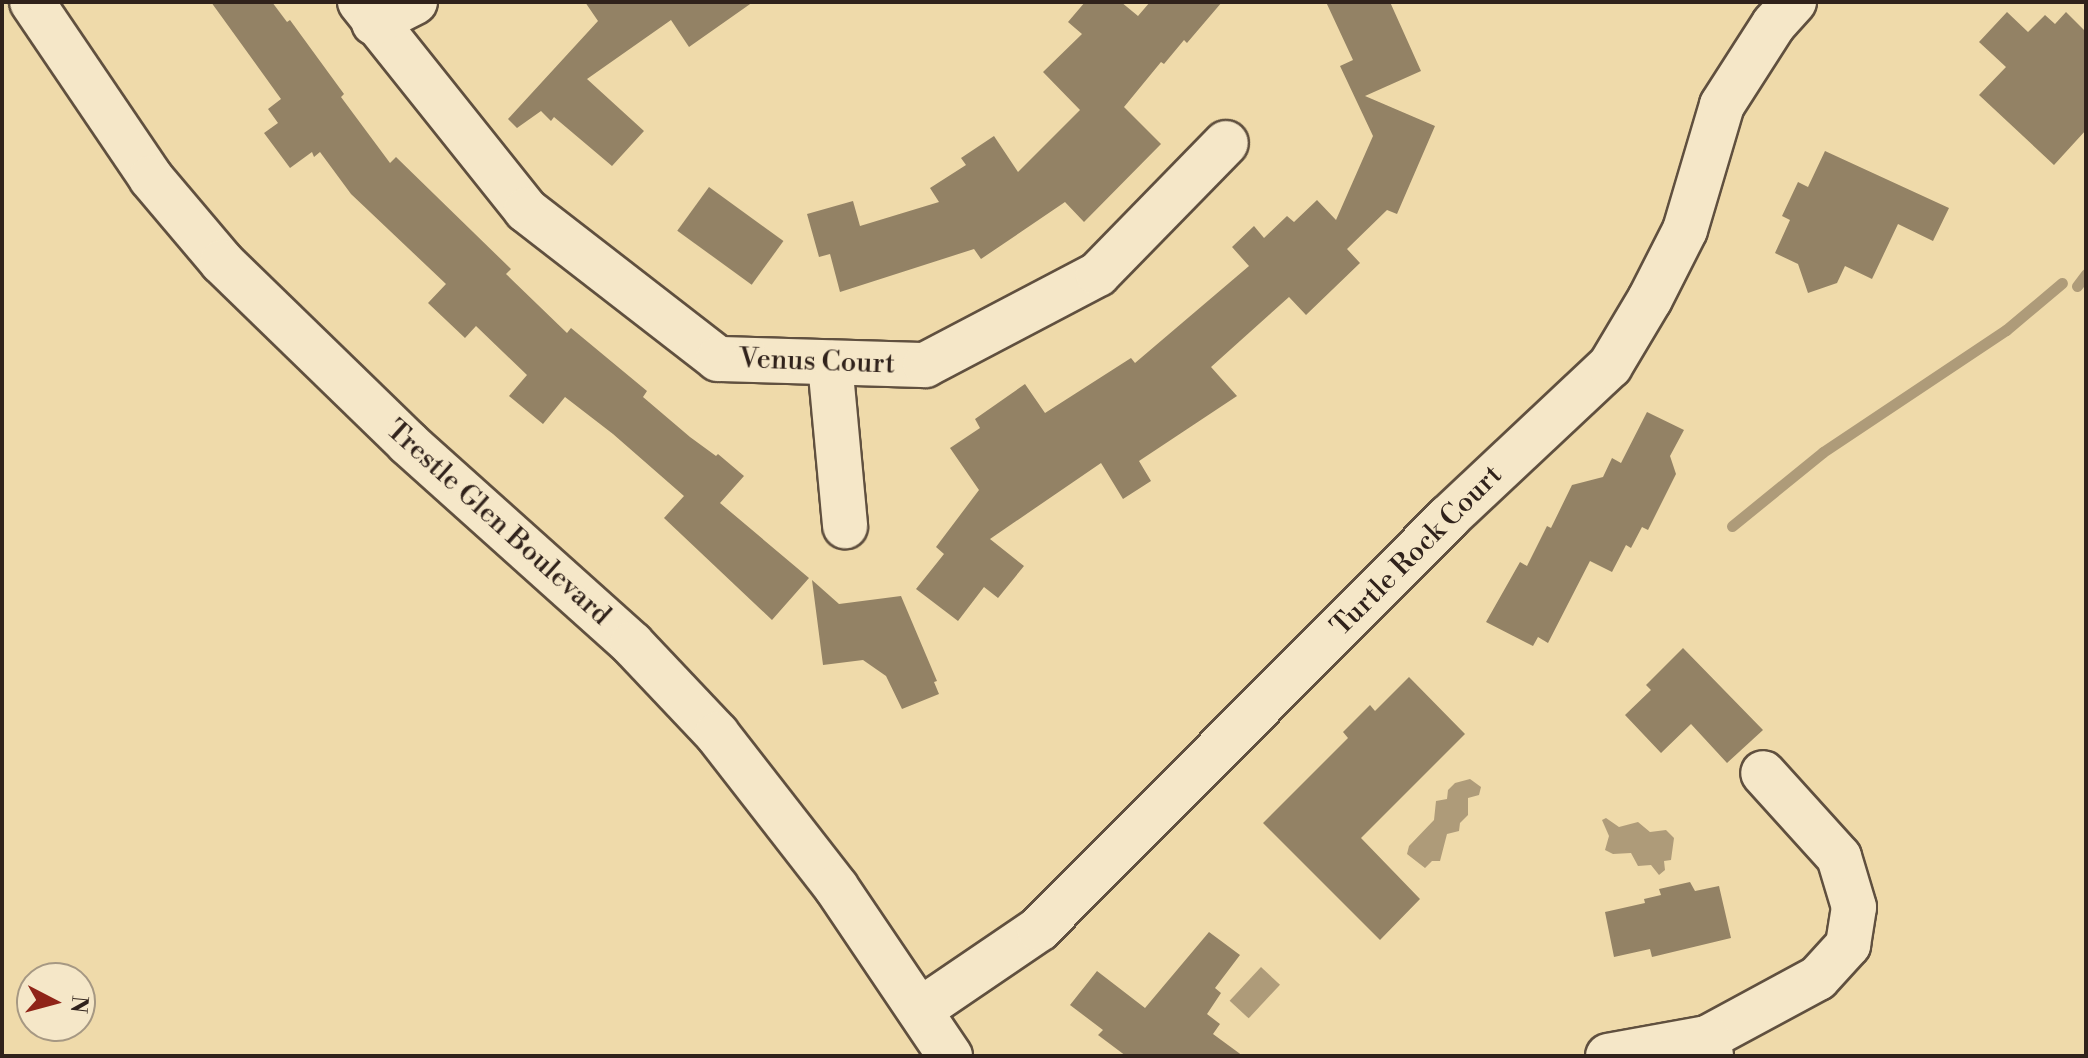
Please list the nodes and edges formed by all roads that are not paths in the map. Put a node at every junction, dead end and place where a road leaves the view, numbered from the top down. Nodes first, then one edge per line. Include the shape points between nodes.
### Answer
1 (32, 2) edge
2 (415, 2) edge
3 (1794, 2) edge
4 (367, 12) edge
5 (1226, 143) dead end
6 (830, 363) junction
7 (845, 526) dead end
8 (1763, 773) dead end
9 (920, 1010) junction
10 (1709, 1047) edge
11 (950, 1056) edge
12 (1608, 1056) edge

1 - 9 street, Trestle Glen Boulevard via 142,165 222,262 373,411 632,644 717,734 827,875
2 - 4 street
3 - 9 street, Turtle Rock Court via 1722,105 1685,230 1610,366 1449,517 1039,929
4 - 6 street, Venus Court via 526,210 718,359
5 - 6 street, Venus Court via 1098,274 925,365
6 - 7 street
8 - 10 street via 1839,857 1854,907 1848,945 1818,978
9 - 11 street, Trestle Glen Boulevard
10 - 12 street

